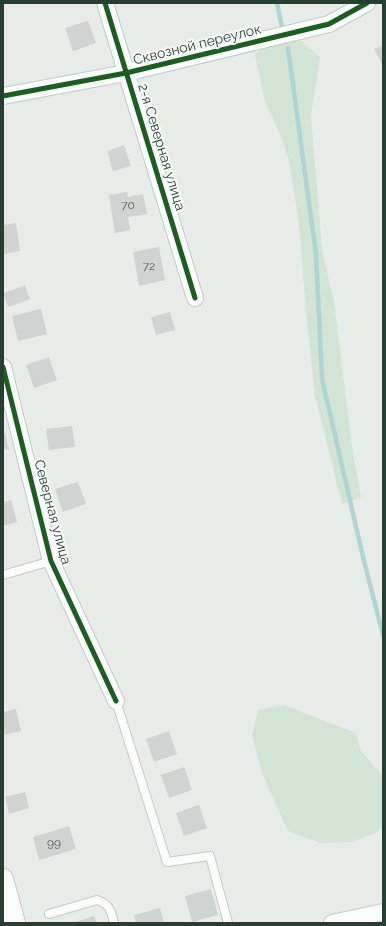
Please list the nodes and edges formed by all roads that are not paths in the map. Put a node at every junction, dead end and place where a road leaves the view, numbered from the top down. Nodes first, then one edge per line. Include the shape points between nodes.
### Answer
1 (105, 3) edge
2 (367, 3) edge
3 (126, 73) junction
4 (3, 96) edge
5 (195, 298) dead end
6 (3, 368) edge
7 (51, 561) junction
8 (3, 575) edge
9 (116, 701) joint
10 (3, 879) edge
11 (383, 912) edge
12 (49, 914) dead end
13 (15, 923) edge
14 (114, 923) edge
15 (228, 923) edge
16 (332, 923) edge

1 - 3 street, 2-я Северная улица
2 - 3 street, Сквозной переулок via 329,24
3 - 4 street, Сквозной переулок
3 - 5 street, 2-я Северная улица
6 - 7 street, Северная улица
7 - 8 lane
7 - 9 street, Северная улица
9 - 15 lane via 167,862 210,856
10 - 13 street
11 - 16 street
12 - 14 lane via 97,900 110,908

